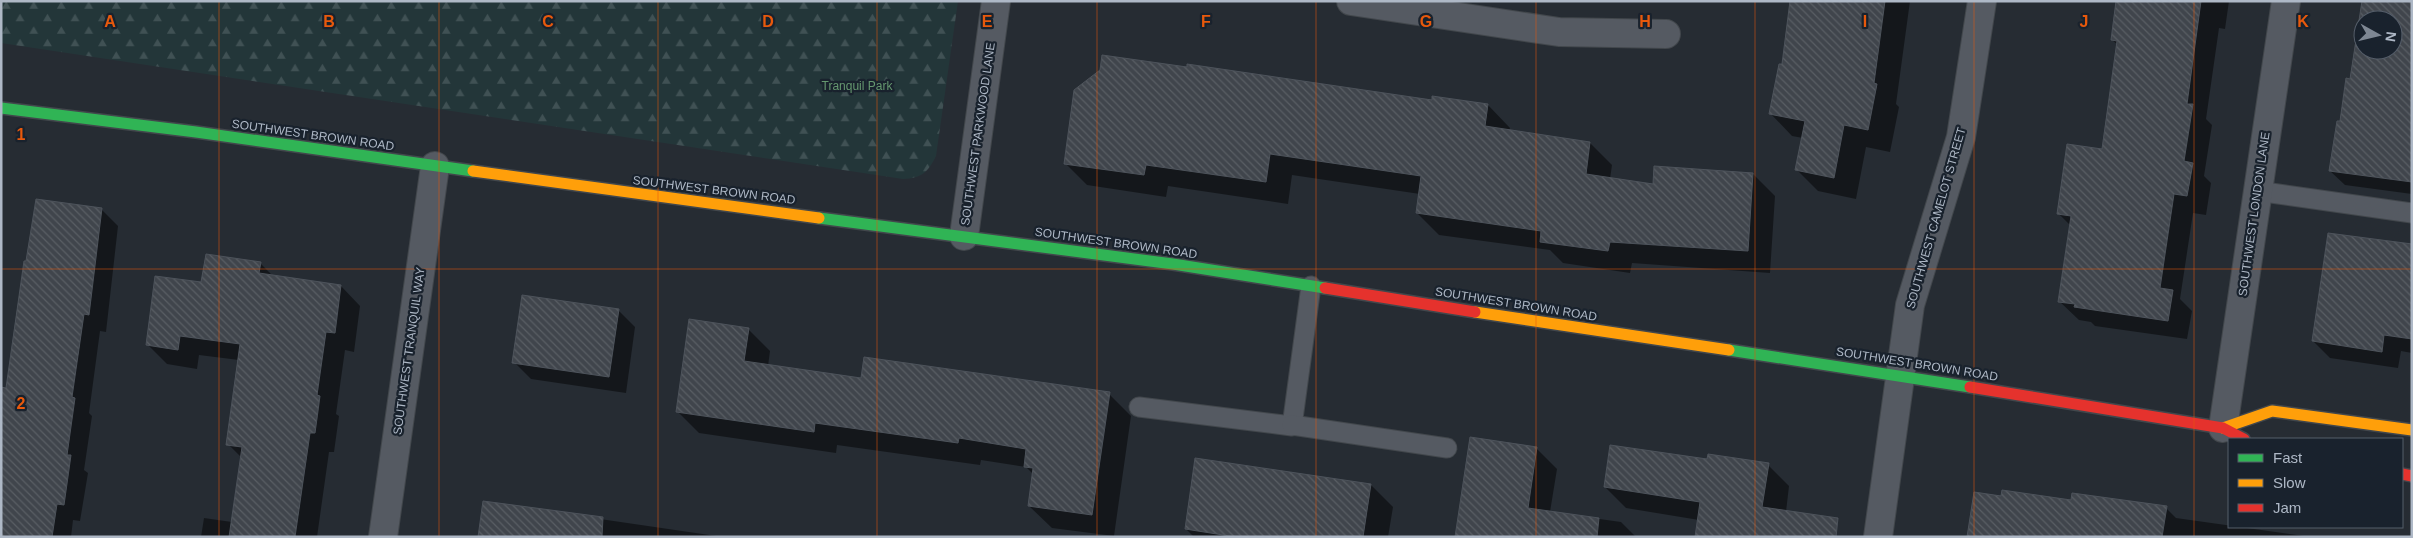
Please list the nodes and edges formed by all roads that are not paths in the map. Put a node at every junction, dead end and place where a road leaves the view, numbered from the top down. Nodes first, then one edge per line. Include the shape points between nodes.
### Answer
1 (996, 1) edge
2 (1351, 1) edge
3 (1982, 1) edge
4 (2286, 1) edge
5 (1666, 34) dead end
6 (1, 108) edge
7 (435, 166) junction
8 (2257, 191) junction
9 (2412, 213) edge
10 (964, 236) junction
11 (1311, 286) junction
12 (1901, 376) junction
13 (1139, 407) dead end
14 (1292, 425) junction
15 (2412, 430) edge
16 (2234, 433) edge
17 (1447, 448) dead end
18 (383, 537) edge
19 (1878, 537) edge

1 - 10 street, SOUTHWEST PARKWOOD LANE
2 - 5 street via 1559,32
3 - 12 street, SOUTHWEST CAMELOT STREET via 1961,137 1916,282
4 - 8 street, SOUTHWEST LONDON LANE
6 - 7 street, SOUTHWEST BROWN ROAD
7 - 10 street, SOUTHWEST BROWN ROAD
7 - 18 street, SOUTHWEST TRANQUIL WAY
8 - 9 lane
8 - 16 street, SOUTHWEST LONDON LANE
10 - 11 street, SOUTHWEST BROWN ROAD
11 - 12 street, SOUTHWEST BROWN ROAD
11 - 14 lane
12 - 16 street, SOUTHWEST BROWN ROAD
12 - 19 street, SOUTHWEST CAMELOT STREET
13 - 14 lane
14 - 17 lane
15 - 16 street, SOUTHWEST BROWN ROAD via 2272,410

